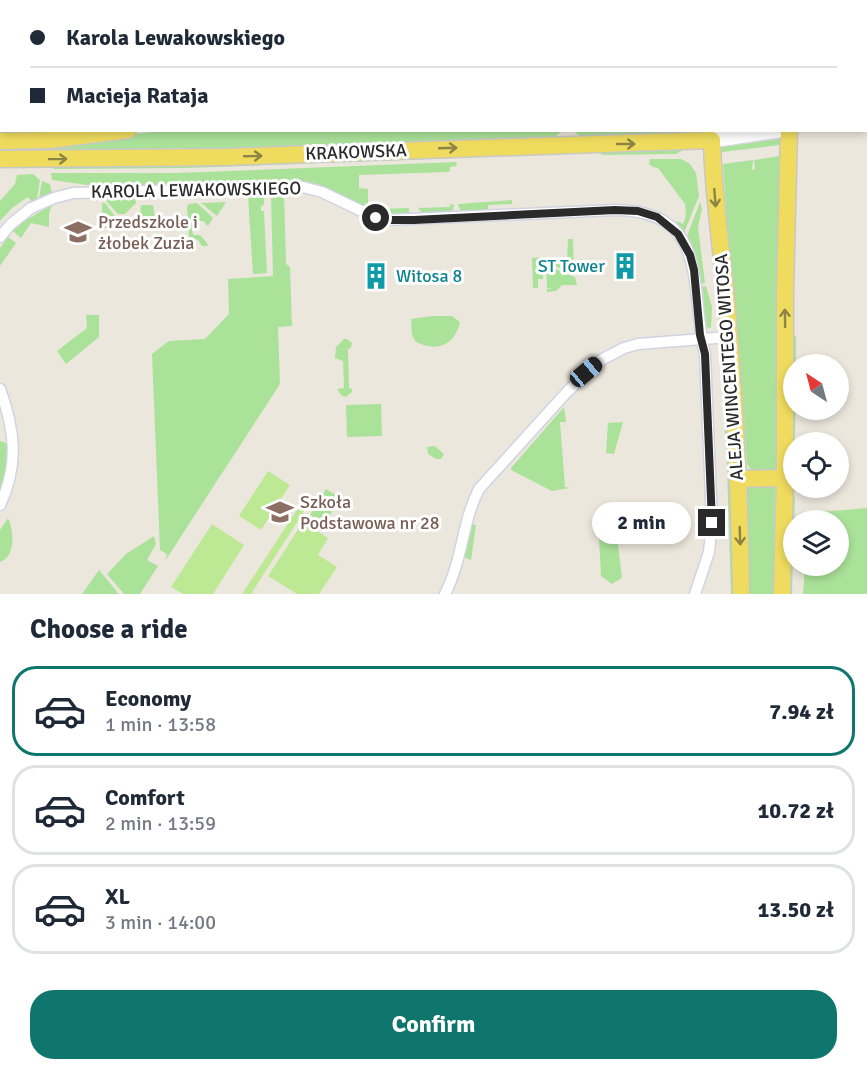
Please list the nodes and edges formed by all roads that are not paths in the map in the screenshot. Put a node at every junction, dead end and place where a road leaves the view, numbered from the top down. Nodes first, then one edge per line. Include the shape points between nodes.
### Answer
1 (112, 132) edge
2 (752, 132) edge
3 (789, 132) edge
4 (712, 135) edge
5 (0, 141) edge
6 (0, 159) edge
7 (0, 237) edge
8 (729, 337) junction
9 (701, 339) junction
10 (0, 389) edge
11 (786, 432) edge
12 (783, 478) edge
13 (738, 479) junction
14 (785, 498) edge
15 (0, 505) edge
16 (445, 594) edge
17 (695, 594) edge
18 (741, 594) edge
19 (782, 594) edge

1 - 5 main road
2 - 4 main road
11 -> 3 main road
6 -> 4 main road, KRAKOWSKA via 226,157
4 -> 8 main road, ALEJA WINCENTEGO WITOSA
7 - 9 street, KAROLA LEWAKOWSKIEGO via 36,205 92,191 303,187 385,220 638,211 663,220 686,244 694,270
8 - 9 street
8 - 13 main road, ALEJA WINCENTEGO WITOSA
9 - 16 street via 631,346 586,372 479,489
9 - 17 street, KAROLA LEWAKOWSKIEGO via 705,354 712,523 709,552
10 - 15 street via 12,427 14,451
12 - 13 main road
13 -> 18 main road, ALEJA WINCENTEGO WITOSA
14 - 19 main road

